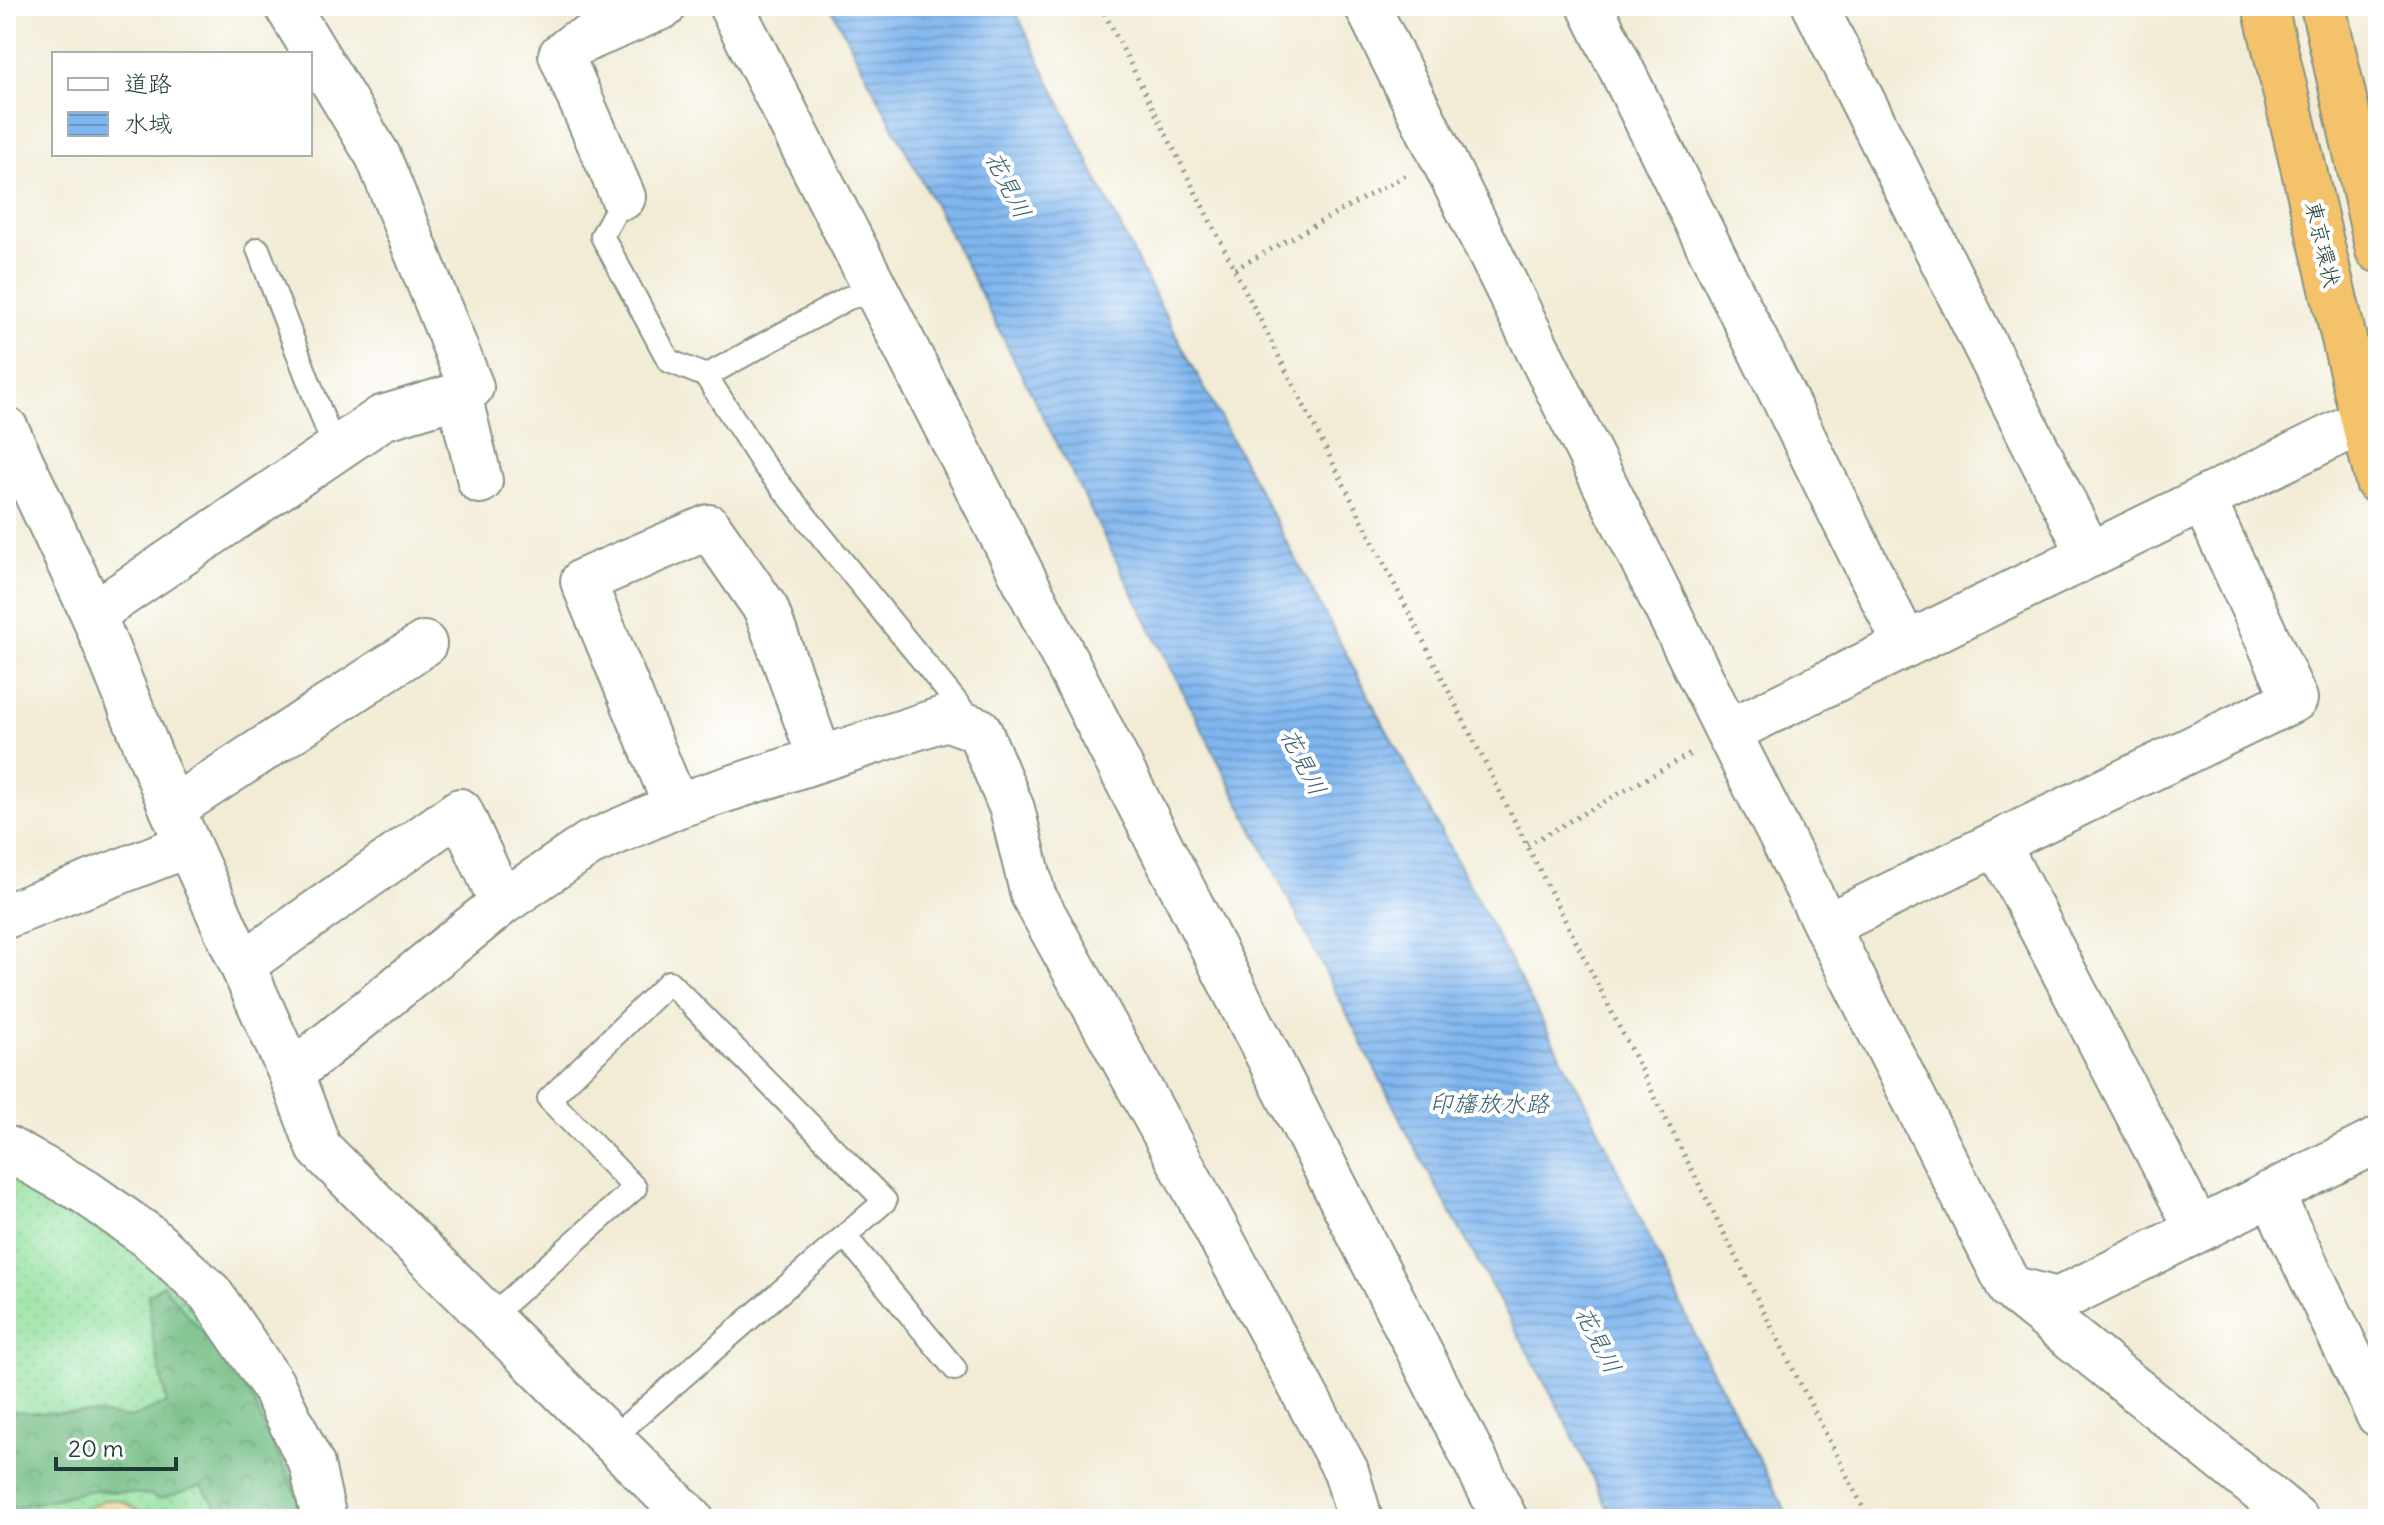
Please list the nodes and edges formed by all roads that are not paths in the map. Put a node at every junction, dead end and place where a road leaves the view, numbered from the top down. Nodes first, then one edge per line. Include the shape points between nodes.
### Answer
1 (287, 6) edge
2 (664, 6) edge
3 (731, 6) edge
4 (1367, 6) edge
5 (1590, 6) edge
6 (1815, 6) edge
7 (2265, 6) edge
8 (2323, 6) edge
9 (623, 197) joint
10 (258, 249) dead end
11 (2378, 250) edge
12 (876, 291) junction
13 (706, 376) junction
14 (459, 395) junction
15 (2365, 420) junction
16 (6, 429) edge
17 (335, 450) junction
18 (480, 481) dead end
19 (2378, 482) edge
20 (2203, 499) junction
21 (2090, 555) junction
22 (93, 614) junction
23 (424, 644) dead end
24 (1906, 645) junction
25 (979, 730) junction
26 (1728, 732) junction
27 (820, 758) junction
28 (676, 806) junction
29 (180, 827) junction
30 (1997, 843) junction
31 (502, 903) junction
32 (6, 916) edge
33 (1826, 926) junction
34 (242, 965) junction
35 (291, 1074) junction
36 (2378, 1140) edge
37 (6, 1148) edge
38 (2271, 1193) junction
39 (2198, 1230) junction
40 (845, 1236) junction
41 (2010, 1288) junction
42 (489, 1318) junction
43 (955, 1369) dead end
44 (2378, 1414) edge
45 (611, 1439) junction
46 (324, 1519) edge
47 (691, 1519) edge
48 (1360, 1519) edge
49 (1505, 1519) edge
50 (2296, 1519) edge

1 - 14 street via 378,156 471,387
2 - 9 street via 561,55
3 - 12 street
4 - 26 street
5 - 24 street
6 - 21 street
7 - 15 highway, 東京環状
8 - 11 highway
9 - 13 lane via 602,236 669,361
10 - 17 lane
12 - 13 lane via 848,298
12 - 49 street
13 - 25 lane via 763,464
14 - 17 street via 382,418
14 - 18 street
15 - 19 highway, 東京環状
15 - 20 street
16 - 22 street
17 - 22 street
20 - 21 street
20 - 30 street via 2295,699
21 - 24 street
22 - 29 street
23 - 29 street
24 - 26 street
25 - 27 street via 946,718
25 - 48 street via 1012,809 1033,895 1346,1471
26 - 33 street
27 - 28 street
27 - 28 street via 766,609 709,527 583,581
28 - 31 street via 589,844
29 - 32 street
29 - 34 street
30 - 33 street
30 - 39 street
31 - 34 street via 460,811
31 - 35 street
33 - 41 street
34 - 35 street
35 - 42 street via 319,1148
36 - 38 street
37 - 46 street via 84,1191 148,1236 210,1293 272,1384 312,1465
38 - 39 street
38 - 44 street
39 - 41 street via 2058,1300
40 - 42 lane via 885,1201 669,982 549,1099 635,1188
40 - 43 lane
40 - 45 lane
41 - 50 street
42 - 45 street
45 - 47 street

